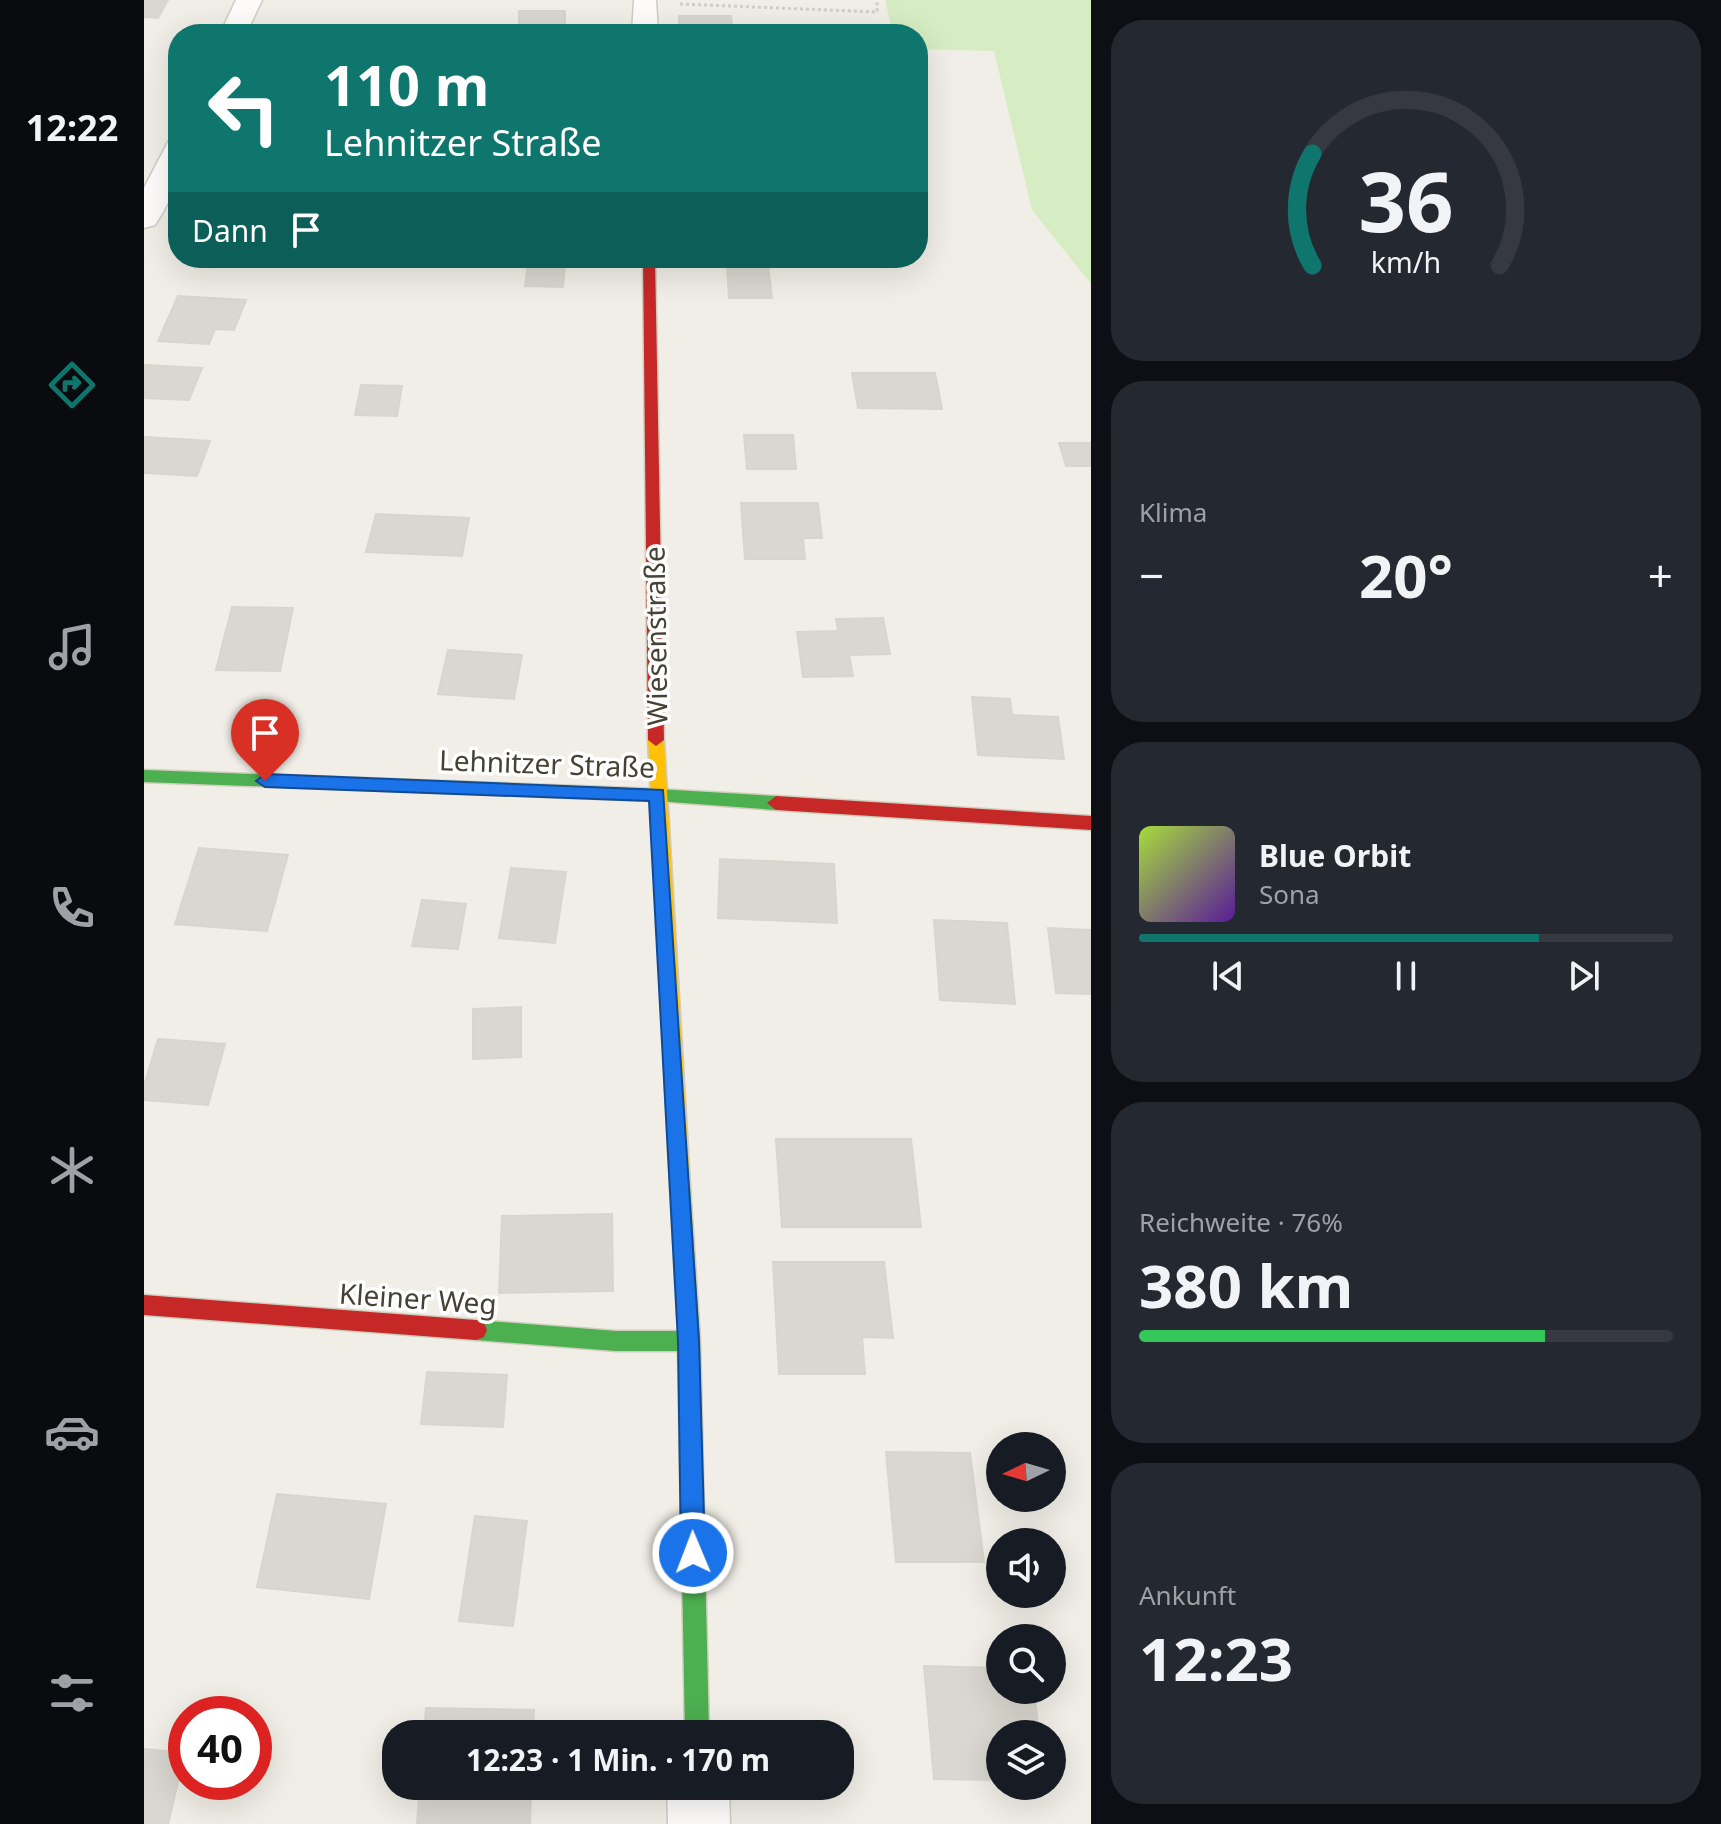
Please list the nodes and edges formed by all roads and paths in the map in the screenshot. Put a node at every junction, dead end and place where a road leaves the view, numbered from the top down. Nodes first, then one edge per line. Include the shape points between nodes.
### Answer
1 (249, 0) edge
2 (877, 0) edge
3 (645, 3) joint
4 (238, 24) edge
5 (645, 24) edge
6 (168, 169) edge
7 (144, 219) edge
8 (649, 268) edge
9 (144, 776) edge
10 (657, 795) junction
11 (1091, 823) edge
12 (144, 1305) edge
13 (689, 1341) junction
14 (697, 1720) edge
15 (698, 1800) edge
16 (699, 1824) edge

1 - 4 street
2 - 3 path via 877,12
3 - 5 street
6 - 7 street
8 - 10 street, Wiesenstraße
9 - 10 street, Lehnitzer Straße
10 - 11 street, Lehnitzer Straße
10 - 13 street, Wiesenstraße
12 - 13 street, Kleiner Weg via 616,1341
13 - 14 street, Wiesenstraße
15 - 16 street

